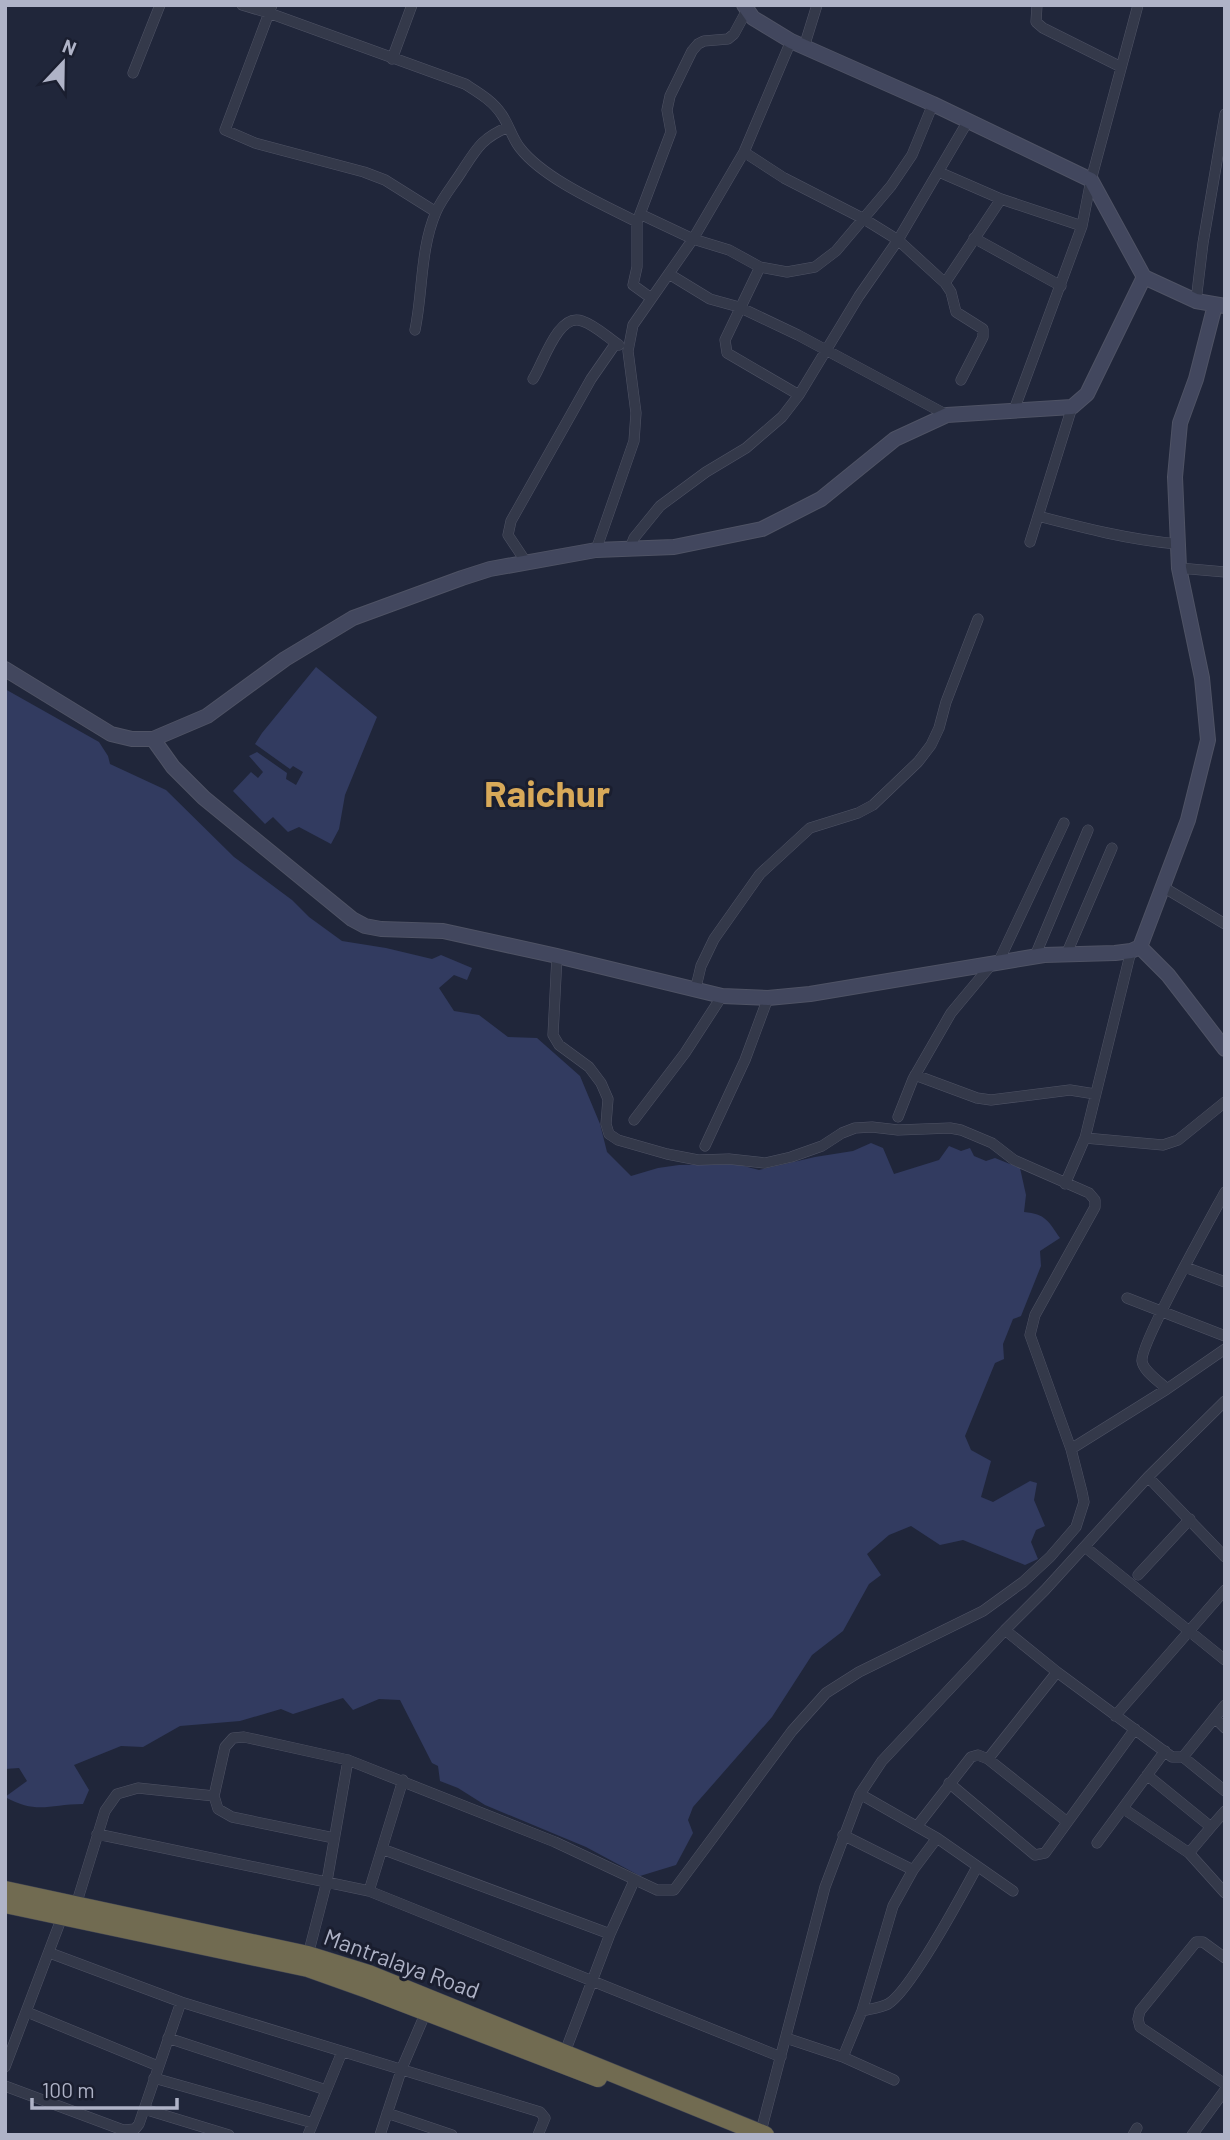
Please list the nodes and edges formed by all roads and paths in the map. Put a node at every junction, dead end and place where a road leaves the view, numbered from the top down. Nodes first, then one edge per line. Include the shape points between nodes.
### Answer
1 (160, 5) edge
2 (242, 5) edge
3 (412, 5) edge
4 (817, 5) edge
5 (1037, 5) edge
6 (1138, 5) edge
7 (745, 7) edge
8 (271, 9) edge
9 (797, 44) junction
10 (392, 59) junction
11 (1121, 67) junction
12 (134, 73) dead end
13 (933, 104) junction
14 (1225, 114) edge
15 (968, 121) junction
16 (508, 127) junction
17 (744, 152) junction
18 (939, 172) junction
19 (1091, 180) junction
20 (1001, 199) junction
21 (436, 212) junction
22 (639, 218) junction
23 (864, 219) junction
24 (1082, 226) junction
25 (693, 239) junction
26 (974, 239) junction
27 (898, 240) junction
28 (760, 267) junction
29 (669, 274) junction
30 (1144, 277) junction
31 (945, 283) junction
32 (1061, 286) junction
33 (651, 298) junction
34 (1196, 301) junction
35 (1220, 305) edge
36 (739, 307) junction
37 (415, 330) dead end
38 (616, 343) junction
39 (826, 350) junction
40 (628, 351) junction
41 (533, 379) dead end
42 (961, 380) dead end
43 (799, 395) junction
44 (1072, 407) junction
45 (1014, 410) junction
46 (947, 415) junction
47 (1038, 516) junction
48 (1030, 542) dead end
49 (1178, 544) junction
50 (630, 548) junction
51 (596, 550) junction
52 (526, 562) junction
53 (1179, 568) junction
54 (1225, 572) edge
55 (978, 619) dead end
56 (5, 669) edge
57 (153, 739) junction
58 (1064, 823) dead end
59 (1088, 830) dead end
60 (1112, 848) dead end
61 (1163, 887) junction
62 (1225, 924) edge
63 (1135, 949) junction
64 (1066, 955) junction
65 (557, 956) junction
66 (1035, 956) junction
67 (995, 964) junction
68 (695, 991) junction
69 (722, 996) junction
70 (768, 998) junction
71 (1225, 1049) edge
72 (915, 1075) junction
73 (1095, 1094) junction
74 (1225, 1102) edge
75 (898, 1117) dead end
76 (634, 1120) dead end
77 (1084, 1138) junction
78 (705, 1146) dead end
79 (1065, 1184) junction
80 (1225, 1192) edge
81 (1185, 1267) junction
82 (1225, 1282) edge
83 (1127, 1298) dead end
84 (1162, 1312) junction
85 (1225, 1336) edge
86 (1225, 1349) edge
87 (1167, 1389) junction
88 (1225, 1401) edge
89 (1071, 1449) junction
90 (1147, 1477) junction
91 (1190, 1519) junction
92 (1085, 1547) junction
93 (1225, 1557) edge
94 (1138, 1575) dead end
95 (1225, 1590) edge
96 (1189, 1629) junction
97 (1005, 1630) junction
98 (1225, 1660) edge
99 (1057, 1672) junction
100 (1225, 1705) edge
101 (1115, 1716) junction
102 (1215, 1718) junction
103 (1135, 1728) junction
104 (1225, 1728) edge
105 (1165, 1751) junction
106 (1183, 1757) junction
107 (348, 1759) junction
108 (988, 1759) junction
109 (1147, 1775) junction
110 (403, 1780) junction
111 (949, 1783) junction
112 (1225, 1791) edge
113 (860, 1794) junction
114 (214, 1796) junction
115 (1124, 1809) junction
116 (1225, 1811) edge
117 (1066, 1821) junction
118 (918, 1825) junction
119 (1211, 1827) junction
120 (97, 1834) junction
121 (843, 1835) junction
122 (334, 1838) junction
123 (937, 1838) junction
124 (1097, 1843) dead end
125 (382, 1849) junction
126 (1189, 1853) junction
127 (977, 1867) junction
128 (913, 1870) junction
129 (327, 1881) junction
130 (634, 1881) junction
131 (5, 1890) edge
132 (369, 1891) junction
133 (1013, 1891) dead end
134 (1225, 1892) edge
135 (5, 1905) edge
136 (76, 1905) junction
137 (62, 1917) junction
138 (610, 1934) junction
139 (50, 1953) junction
140 (308, 1955) junction
141 (1225, 1958) edge
142 (592, 1980) junction
143 (181, 2002) junction
144 (862, 2011) junction
145 (27, 2012) junction
146 (426, 2012) junction
147 (169, 2038) junction
148 (786, 2038) junction
149 (342, 2052) junction
150 (565, 2052) junction
151 (781, 2057) junction
152 (843, 2057) junction
153 (158, 2066) junction
154 (5, 2067) edge
155 (402, 2068) junction
156 (154, 2078) junction
157 (894, 2080) dead end
158 (1225, 2084) edge
159 (5, 2086) edge
160 (326, 2090) junction
161 (1225, 2090) edge
162 (144, 2109) junction
163 (387, 2113) junction
164 (313, 2123) junction
165 (762, 2134) edge
166 (229, 2135) edge
167 (308, 2135) edge
168 (380, 2135) edge
169 (452, 2135) edge
170 (538, 2135) edge
171 (736, 2135) edge
172 (1192, 2135) edge

1 - 12 street
2 - 8 street
3 - 10 street
4 - 9 street
5 - 11 street via 1036,22 1043,28
6 - 11 street
7 - 9 main road via 753,18
7 - 22 street via 728,39 705,41 692,51 668,104 671,131
8 - 10 street
8 - 21 street via 225,130 255,143 365,172
9 - 13 main road
9 - 17 street
10 - 16 street via 465,84 487,98
11 - 19 street
13 - 15 main road
13 - 23 street via 912,155
14 - 34 street
15 - 18 street
15 - 19 main road
16 - 21 street via 478,147
16 - 22 street via 519,148 536,163 581,194
17 - 23 street
17 - 25 street
18 - 20 street
18 - 27 street
19 - 24 street
19 - 30 main road
20 - 24 street
20 - 26 street
21 - 37 street
22 - 25 street
22 - 33 street via 633,285
23 - 27 street
23 - 28 street via 815,267 786,272
24 - 32 street
25 - 28 street via 729,250
25 - 29 street
26 - 31 street
26 - 32 street
27 - 31 street
27 - 39 street
28 - 36 street
29 - 33 street
29 - 36 street via 710,299
30 - 34 main road
30 - 44 main road via 1087,394
31 - 42 street via 956,312 983,329
32 - 45 street
33 - 40 street via 634,325
34 - 35 main road
35 - 49 main road via 1180,423 1175,477
36 - 39 street
36 - 43 street via 725,340 727,353
38 - 40 street
38 - 41 street via 584,321 571,321 550,343
38 - 52 street via 511,521 508,535
39 - 43 street
39 - 46 street
40 - 51 street via 634,441
43 - 50 street via 782,417 746,448 660,506
44 - 45 main road
44 - 47 street
45 - 46 main road
46 - 50 main road via 895,439 821,499 762,529 674,547
47 - 48 street
47 - 49 street via 1103,533
49 - 53 main road
50 - 51 main road
51 - 52 main road
52 - 57 main road via 481,572 353,618 285,659 207,716
53 - 54 street
53 - 61 main road via 1202,678 1208,740 1188,820
55 - 68 street via 939,728 919,762 873,805 810,828 760,874 713,939
56 - 57 main road via 111,734
57 - 65 main road via 204,798 352,919 373,927 443,931
58 - 67 street
59 - 66 street
60 - 64 street
61 - 62 street
61 - 63 main road
63 - 64 main road
63 - 71 main road via 1168,975
63 - 73 street
64 - 66 main road
65 - 68 main road
65 - 79 street via 553,1035 601,1083 608,1099 606,1125 618,1140 698,1160 765,1163 822,1146 855,1128 950,1128 992,1143 1014,1160
66 - 67 main road
67 - 70 main road
67 - 72 street via 951,1013
68 - 69 main road
69 - 70 main road
69 - 76 street
70 - 78 street
72 - 73 street via 990,1100 1070,1090
72 - 75 street
73 - 77 street
74 - 77 street via 1178,1140 1163,1145
77 - 79 street
79 - 89 street via 1089,1193 1095,1207 1035,1315 1030,1335
80 - 81 street
81 - 82 street
81 - 84 street
83 - 84 street
84 - 85 street
84 - 87 street via 1142,1361
86 - 87 street
87 - 89 street
88 - 90 street
89 - 130 street via 1084,1503 1082,1516 1050,1557 983,1611 826,1693 792,1731 674,1889 657,1890
90 - 91 street
90 - 92 street
91 - 93 street
91 - 94 street
92 - 96 street
92 - 97 street
95 - 96 street
96 - 98 street
96 - 101 street
97 - 99 street
97 - 113 street via 882,1761
99 - 101 street
99 - 108 street
100 - 102 street
101 - 103 street
102 - 104 street
102 - 106 street
103 - 105 street
103 - 117 street
105 - 106 street
105 - 109 street
106 - 112 street
107 - 110 street
107 - 114 street via 233,1738 225,1747
107 - 122 street
108 - 111 street via 971,1757
108 - 117 street
109 - 115 street
109 - 119 street
110 - 125 street
110 - 130 street via 555,1842
111 - 117 street via 1035,1855 1045,1853
111 - 118 street
113 - 118 street
113 - 121 street
114 - 120 street via 127,1790 110,1800
114 - 122 street via 218,1809 232,1817
115 - 124 street
115 - 126 street
116 - 119 street
118 - 123 street
119 - 126 street
120 - 129 street
120 - 136 street
121 - 128 street
121 - 148 street
122 - 129 street
123 - 127 street
123 - 128 street
125 - 132 street
125 - 138 street
126 - 134 street
127 - 133 street
127 - 144 street via 895,1998
128 - 144 street via 890,1914
129 - 132 street
129 - 140 street
130 - 138 street
131 - 136 highway, Mantralaya Road
132 - 142 street
135 - 137 highway, Mantralaya Road
136 - 140 highway, Mantralaya Road
137 - 139 street
137 - 146 highway, Mantralaya Road via 308,1968
138 - 142 street
139 - 143 street
139 - 145 street
140 - 150 highway, Mantralaya Road via 369,1974
141 - 158 street via 1196,1942 1138,2019 1140,2027
142 - 150 street
142 - 151 street
143 - 147 street
143 - 149 street
144 - 152 street
145 - 153 street
145 - 154 street
146 - 155 street
146 - 171 highway, Mantralaya Road
147 - 153 street
147 - 160 street
148 - 151 street
148 - 152 street
149 - 155 street
149 - 160 street
150 - 165 highway, Mantralaya Road
151 - 165 street
152 - 157 street
153 - 156 street
155 - 163 street
155 - 170 street via 540,2112 545,2118
156 - 162 street
156 - 164 street
159 - 162 street via 123,2130 135,2129
160 - 164 street
161 - 172 street
162 - 166 street
163 - 168 street
163 - 169 street
164 - 167 street

